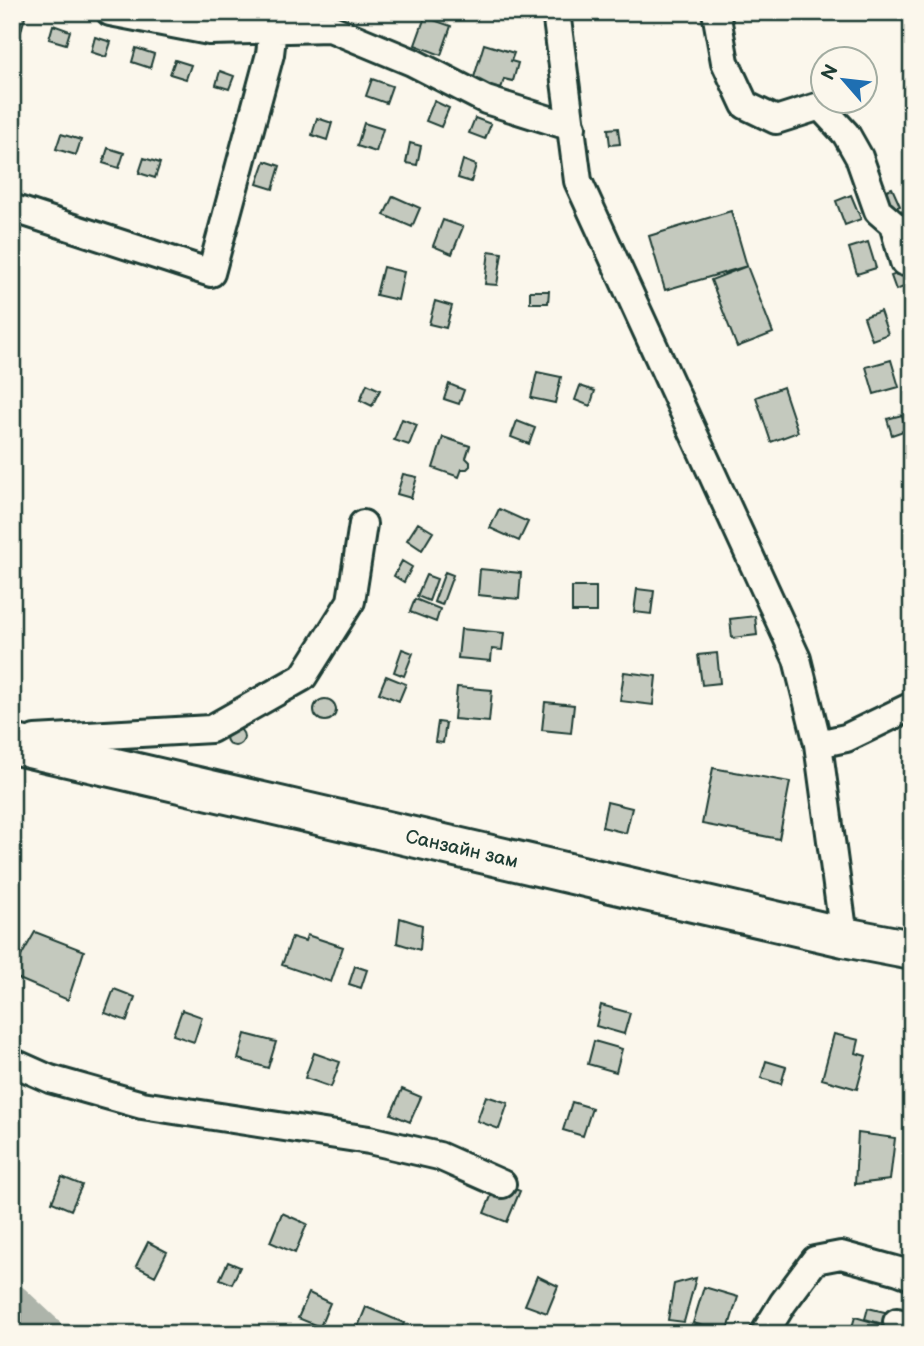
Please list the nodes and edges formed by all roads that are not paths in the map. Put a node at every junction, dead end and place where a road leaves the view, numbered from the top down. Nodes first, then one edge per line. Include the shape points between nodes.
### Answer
1 (110, 12) edge
2 (556, 12) edge
3 (716, 12) edge
4 (273, 29) junction
5 (572, 127) junction
6 (12, 208) edge
7 (912, 260) edge
8 (363, 524) dead end
9 (912, 706) edge
10 (12, 742) edge
11 (818, 744) junction
12 (844, 937) junction
13 (912, 950) edge
14 (12, 1062) edge
15 (502, 1184) dead end
16 (912, 1276) edge
17 (764, 1334) edge

1 - 4 street via 209,31
2 - 5 street
3 - 7 street via 725,62 745,105 776,120 820,106 846,134 878,211 893,224 904,262
4 - 5 street via 330,28 486,100
4 - 6 street via 211,273
5 - 11 street via 579,181 797,659
8 - 10 street via 351,601 303,677 211,729
9 - 11 street via 846,738
10 - 12 main road, Санзайн зам
11 - 12 street
12 - 13 main road, Санзайн зам
14 - 15 street via 50,1079 142,1105 369,1140 439,1156
16 - 17 street via 841,1255 815,1260

